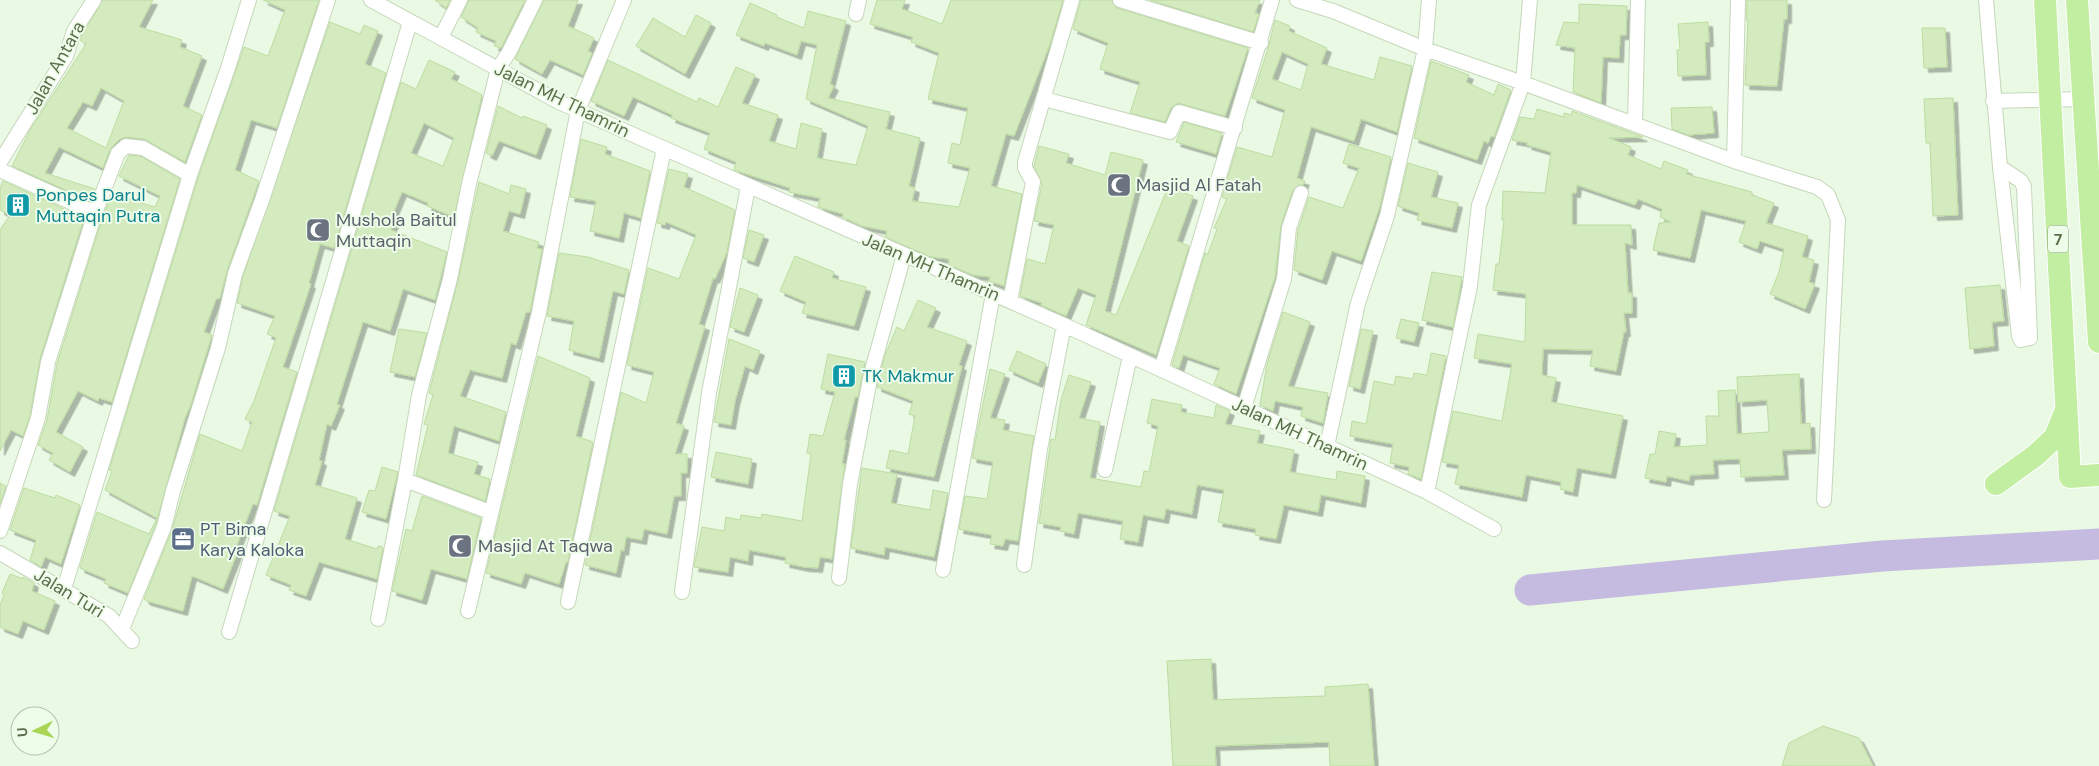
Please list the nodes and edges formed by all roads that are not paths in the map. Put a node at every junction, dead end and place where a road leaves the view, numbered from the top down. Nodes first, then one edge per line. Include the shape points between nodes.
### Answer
1 (94, 0) edge
2 (249, 0) edge
3 (328, 0) edge
4 (371, 0) edge
5 (460, 0) edge
6 (535, 0) edge
7 (624, 0) edge
8 (1072, 0) edge
9 (1120, 0) edge
10 (1272, 0) edge
11 (1297, 0) edge
12 (1429, 0) edge
13 (1530, 0) edge
14 (1638, 0) edge
15 (1738, 0) edge
16 (1986, 0) edge
17 (2044, 0) edge
18 (2077, 0) edge
19 (1333, 6) edge
20 (410, 22) junction
21 (442, 37) junction
22 (1260, 42) junction
23 (1425, 50) junction
24 (498, 69) junction
25 (1523, 83) junction
26 (1044, 99) junction
27 (2083, 99) junction
28 (2050, 100) junction
29 (1994, 101) junction
30 (578, 110) junction
31 (1635, 123) junction
32 (1235, 128) junction
33 (664, 150) junction
34 (1734, 161) junction
35 (0, 162) edge
36 (2000, 167) junction
37 (0, 170) edge
38 (190, 174) junction
39 (748, 187) junction
40 (1301, 194) dead end
41 (95, 213) junction
42 (904, 255) junction
43 (993, 294) junction
44 (1010, 301) junction
45 (1064, 325) junction
46 (2099, 342) edge
47 (1130, 356) junction
48 (1161, 370) junction
49 (1244, 408) junction
50 (2067, 408) junction
51 (1327, 446) junction
52 (1106, 470) dead end
53 (2099, 475) edge
54 (406, 480) junction
55 (1996, 484) dead end
56 (1426, 492) junction
57 (1824, 500) dead end
58 (490, 512) junction
59 (1494, 529) dead end
60 (0, 531) edge
61 (0, 553) edge
62 (1024, 565) dead end
63 (943, 570) dead end
64 (839, 578) dead end
65 (64, 588) junction
66 (682, 592) dead end
67 (568, 602) dead end
68 (468, 611) dead end
69 (378, 619) dead end
70 (122, 629) junction
71 (229, 632) dead end
72 (132, 640) dead end

1 - 35 street, Jalan Antara via 74,31 66,56
2 - 38 street
3 - 70 street via 235,274 218,348 164,527
4 - 20 street, Jalan MH Thamrin
5 - 21 street
6 - 24 street
7 - 30 street
8 - 26 street
9 - 22 street
10 - 22 street
11 - 19 street
12 - 23 street
13 - 25 street
14 - 31 street
15 - 34 street
16 - 29 street
17 - 28 highway, 7
18 - 27 highway, 7
19 - 23 street
20 - 21 street, Jalan MH Thamrin
20 - 71 street
21 - 24 street, Jalan MH Thamrin
22 - 32 street
23 - 25 street
23 - 51 street via 1387,216 1358,303
24 - 30 street, Jalan MH Thamrin
24 - 54 street via 469,184 450,279 419,395
25 - 31 street
25 - 56 street via 1479,205 1470,286
26 - 32 street via 1170,132 1178,112
26 - 44 street via 1025,162 1033,182
27 - 28 street
27 - 46 highway, 7
28 - 29 street
28 - 50 highway, 7
29 - 36 street
30 - 33 street, Jalan MH Thamrin
30 - 58 street via 539,312
31 - 34 street
32 - 48 street
33 - 39 street, Jalan MH Thamrin
33 - 67 street
34 - 57 street via 1816,187 1828,195 1838,220
36 - 36 street via 2019,336 2026,340 2030,338 2025,192 2021,181
37 - 41 street
38 - 41 street via 143,148 126,146 118,153
38 - 65 street
39 - 42 street, Jalan MH Thamrin
39 - 66 street via 709,393
40 - 49 street via 1289,228 1284,279
41 - 60 street via 48,362 38,418
42 - 43 street, Jalan MH Thamrin
42 - 64 street via 871,374 850,484
43 - 44 street, Jalan MH Thamrin
43 - 63 street
44 - 45 street, Jalan MH Thamrin
45 - 47 street, Jalan MH Thamrin
45 - 62 street via 1040,449
47 - 48 street, Jalan MH Thamrin
47 - 52 street
48 - 49 street, Jalan MH Thamrin
49 - 51 street, Jalan MH Thamrin
50 - 53 highway, 7 via 2070,477
50 - 55 highway via 2055,436 2036,455
51 - 56 street, Jalan MH Thamrin
54 - 58 street
54 - 69 street
56 - 59 street, Jalan MH Thamrin
58 - 68 street
61 - 65 street, Jalan Turi
65 - 70 street, Jalan Turi via 109,616
70 - 72 street, Jalan Turi

